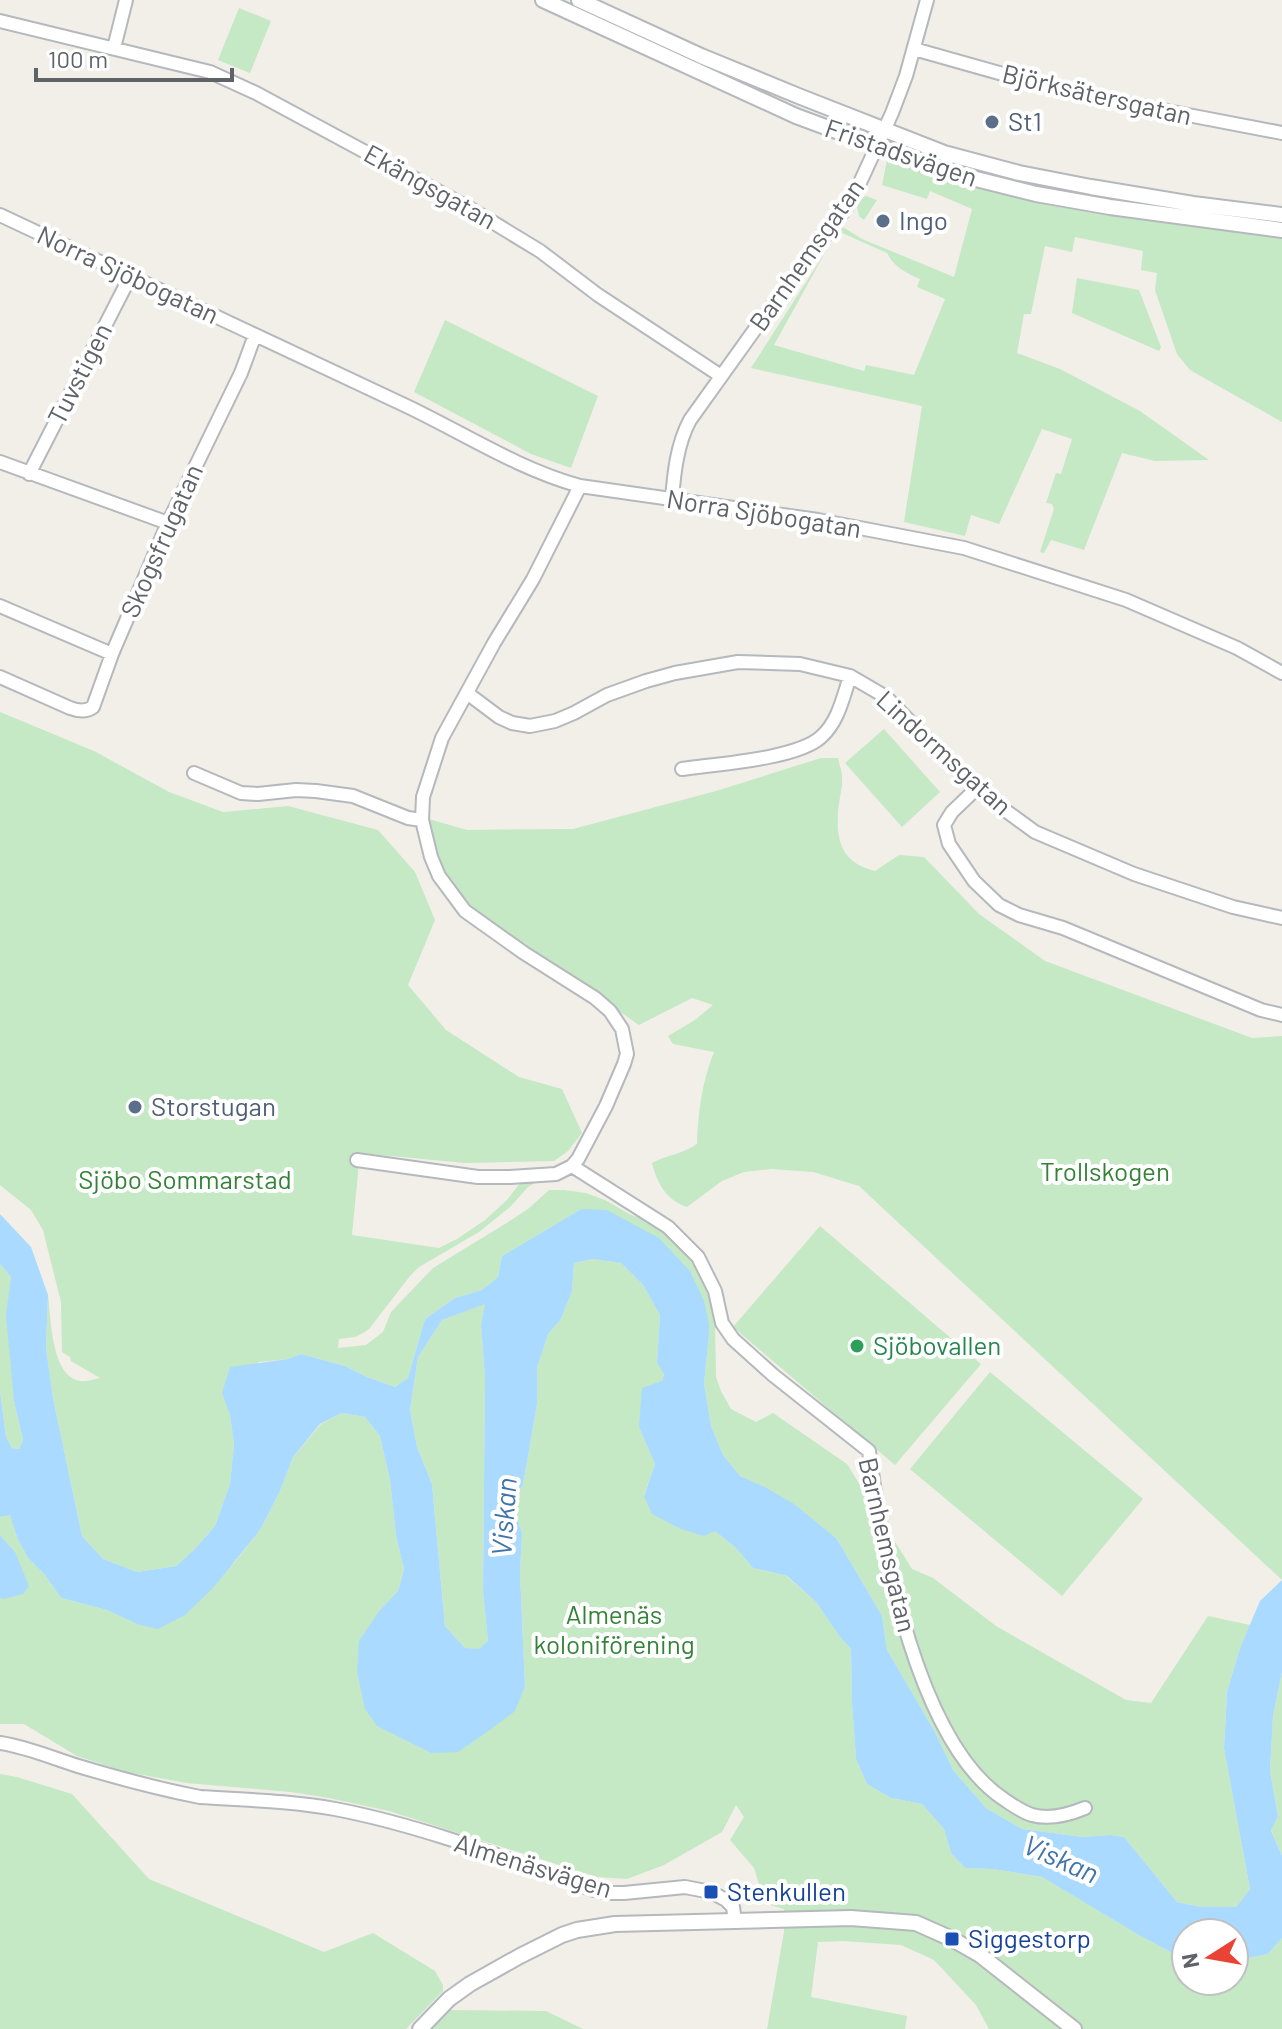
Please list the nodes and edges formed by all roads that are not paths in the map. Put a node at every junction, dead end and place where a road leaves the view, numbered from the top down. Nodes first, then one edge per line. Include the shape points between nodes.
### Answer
1 (126, 0) edge
2 (543, 0) edge
3 (579, 0) edge
4 (927, 0) edge
5 (0, 21) edge
6 (114, 48) junction
7 (914, 49) junction
8 (884, 130) junction
9 (1282, 133) edge
10 (876, 147) junction
11 (0, 215) edge
12 (1282, 215) edge
13 (1282, 230) edge
14 (131, 275) junction
15 (255, 335) junction
16 (721, 376) junction
17 (0, 462) edge
18 (29, 474) junction
19 (580, 486) junction
20 (672, 500) junction
21 (168, 523) junction
22 (0, 606) edge
23 (112, 654) junction
24 (1282, 673) edge
25 (850, 676) junction
26 (0, 677) edge
27 (467, 693) junction
28 (682, 769) dead end
29 (194, 773) dead end
30 (976, 789) junction
31 (422, 820) junction
32 (1282, 918) edge
33 (1282, 1015) edge
34 (357, 1160) dead end
35 (572, 1166) junction
36 (0, 1743) edge
37 (1085, 1808) dead end
38 (735, 1922) junction
39 (420, 2029) edge
40 (1074, 2029) edge

1 - 6 street
2 - 10 street, Fristadsvägen via 739,91
3 - 8 street, Fristadsvägen
4 - 7 street, Barnhemsgatan
5 - 6 street, Ekängsgatan
6 - 16 street, Ekängsgatan via 210,72 402,170 540,251
7 - 8 street, Barnhemsgatan
7 - 9 street, Björksätersgatan via 1063,91
8 - 10 street, Barnhemsgatan
8 - 12 street, Fristadsvägen via 1019,173
10 - 13 street, Fristadsvägen via 1036,194
10 - 16 street, Barnhemsgatan via 852,200
11 - 14 street, Norra Sjöbogatan
14 - 15 street, Norra Sjöbogatan
14 - 18 street, Tuvstigen
15 - 19 street, Norra Sjöbogatan via 528,468
15 - 21 street, Skogsfrugatan
16 - 20 street, Barnhemsgatan via 683,432
17 - 18 street
18 - 21 street
19 - 20 street, Norra Sjöbogatan
19 - 27 street
20 - 24 street, Norra Sjöbogatan via 964,548 1126,600
21 - 23 street, Skogsfrugatan
22 - 23 street
23 - 26 street, Skogsfrugatan via 89,710 70,708
25 - 27 street, Lindormsgatan via 800,664 738,662 646,681 530,726 499,717
25 - 28 street via 832,724 810,746
25 - 30 street, Lindormsgatan via 886,697
27 - 31 street via 442,738 423,797
29 - 31 street via 241,793 340,794
30 - 32 street, Lindormsgatan via 1035,832 1134,874
30 - 33 street via 944,825 949,844 974,881 999,905
31 - 35 street via 439,876 465,911 595,998 622,1029 624,1064
34 - 35 street via 478,1177 556,1174
35 - 37 street, Barnhemsgatan via 668,1227 698,1257 733,1339 869,1451 884,1545 920,1671 976,1776 1031,1815 1047,1817
36 - 38 street, Almenäsvägen via 200,1797 367,1816 608,1893 685,1887 711,1892 733,1907
38 - 39 street via 615,1924 562,1935 470,1984
38 - 40 street via 851,1918 916,1923 980,1955

